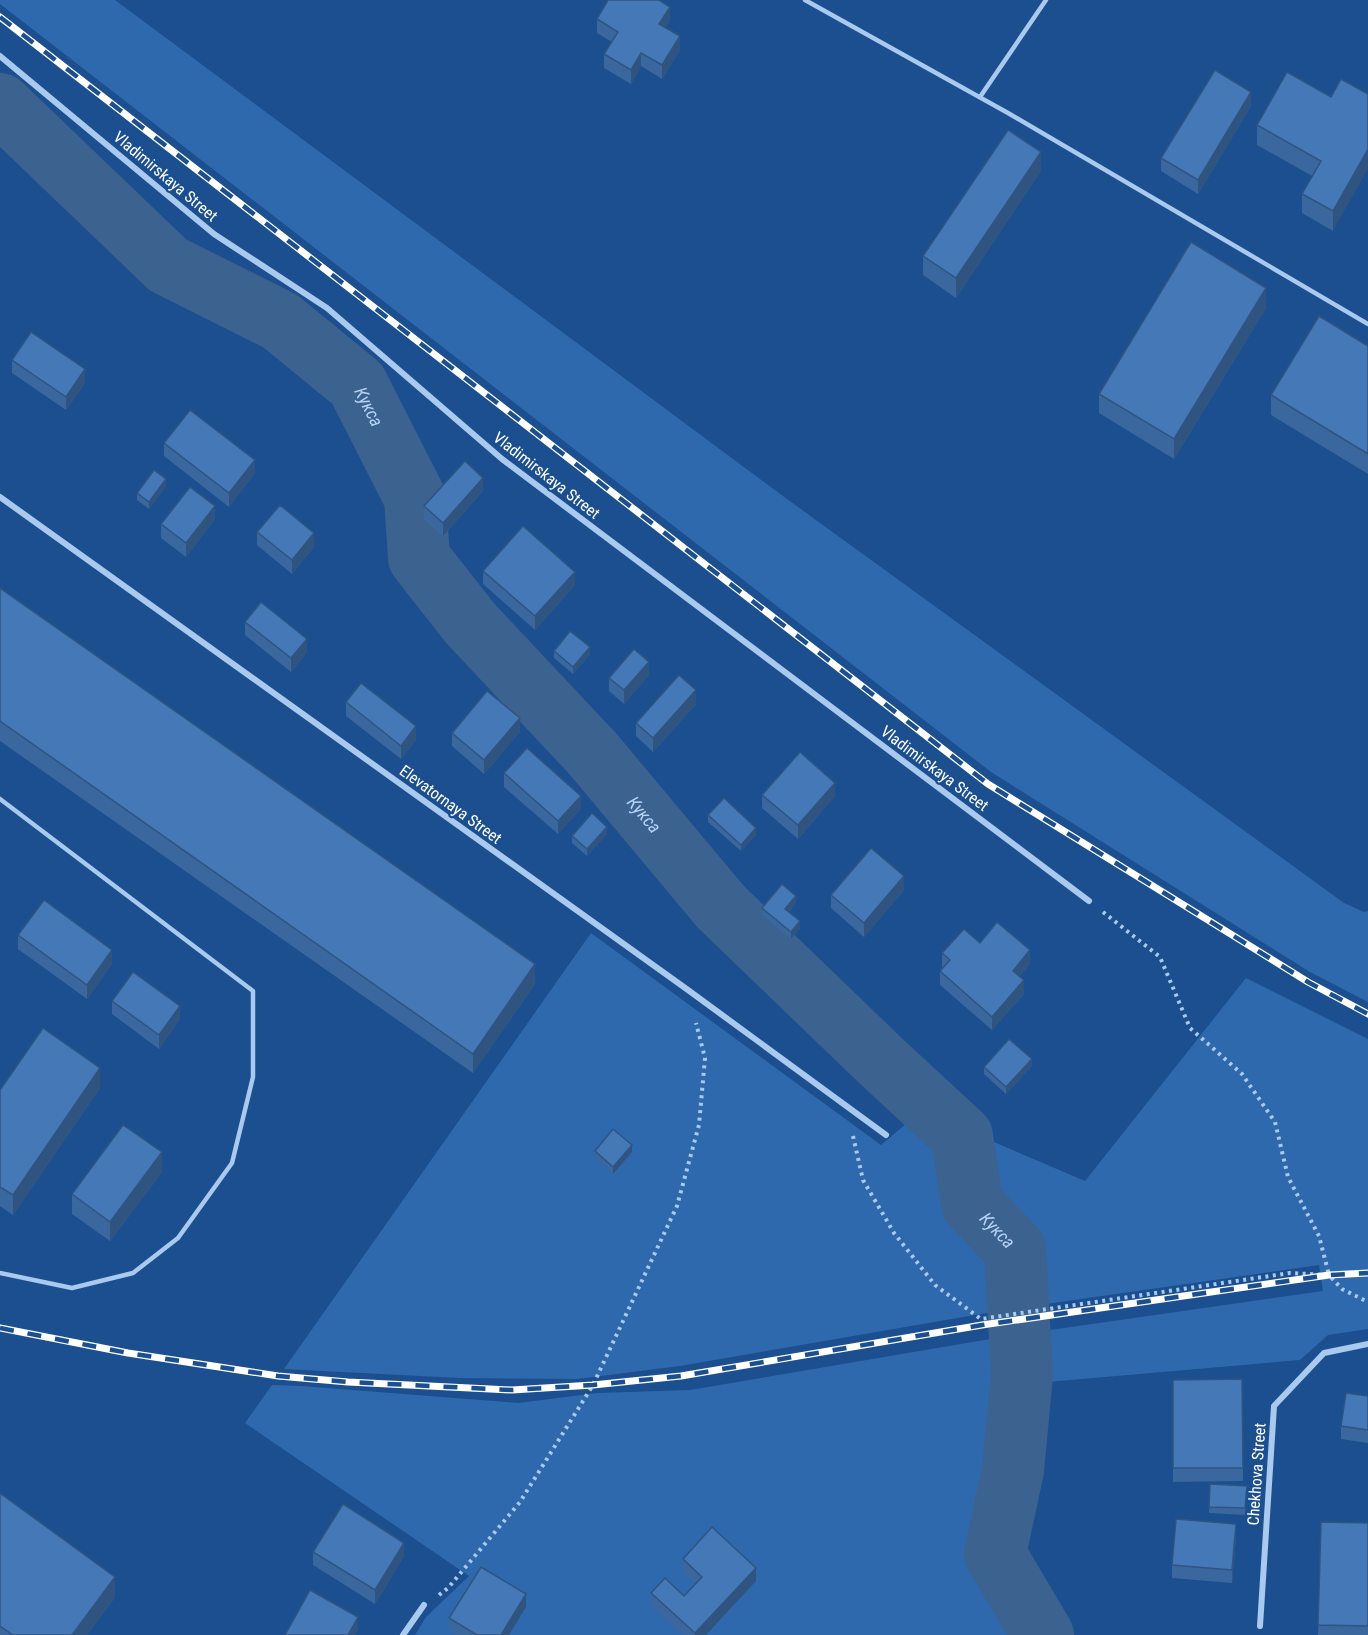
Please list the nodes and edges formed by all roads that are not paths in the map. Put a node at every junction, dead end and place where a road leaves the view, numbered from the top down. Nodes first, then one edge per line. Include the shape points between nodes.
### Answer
1 (805, 0) edge
2 (1046, 0) edge
3 (0, 56) edge
4 (980, 97) junction
5 (1368, 324) edge
6 (0, 497) edge
7 (0, 799) edge
8 (1089, 901) road end
9 (886, 1135) dead end
10 (0, 1273) edge
11 (1368, 1344) edge
12 (424, 1605) road end
13 (1260, 1626) dead end
14 (403, 1635) edge

1 - 4 lane
2 - 4 lane
3 - 8 street, Vladimirskaya Street via 214,234 327,308 502,459
4 - 5 lane
6 - 9 street, Elevatornaya Street
7 - 10 lane via 254,991 253,1077 232,1163 178,1238 132,1273 72,1288
11 - 13 street, Chekhova Street via 1324,1353 1274,1406
12 - 14 street

